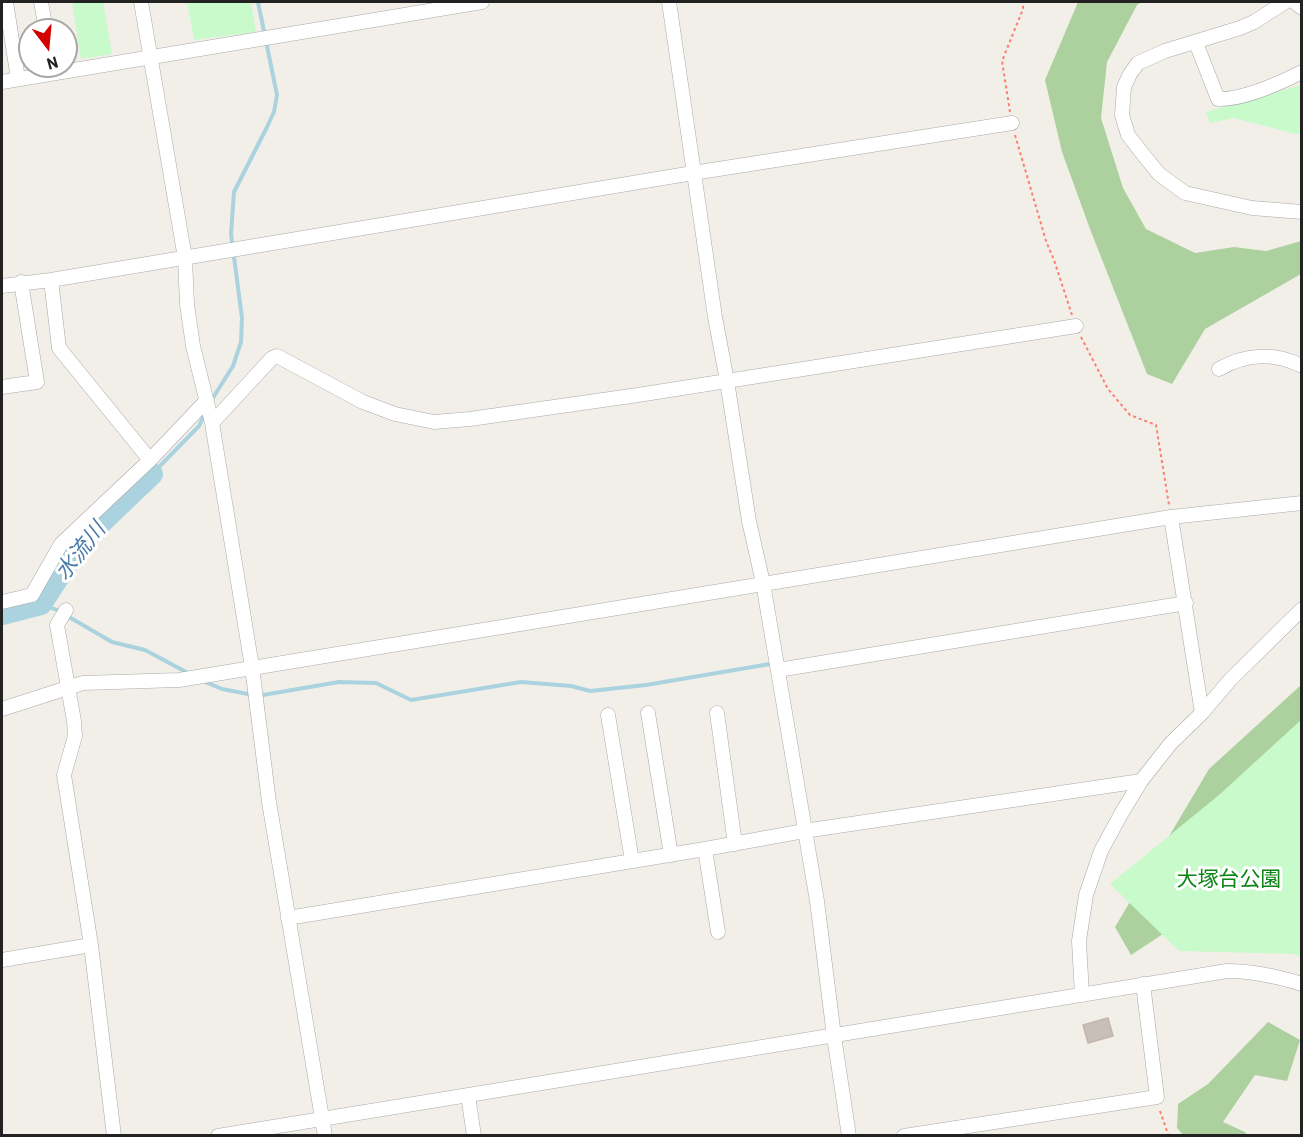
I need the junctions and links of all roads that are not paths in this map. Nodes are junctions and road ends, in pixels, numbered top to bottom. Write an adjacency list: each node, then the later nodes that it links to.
1 (6, 2): 15 (street)
2 (41, 2): 9 (street)
3 (141, 2): 11 (street)
4 (482, 2): 11 (street)
5 (669, 2): 18 (street)
6 (1285, 2): 10 (street)
7 (1293, 2): 8 (street)
8 (1302, 8)
9 (43, 18)
10 (1196, 43): 13 (street); 19 (street)
11 (151, 56): 12 (street); 20 (street)
12 (78, 66)
13 (1302, 72)
14 (22, 78): 15 (street)
15 (18, 79): 16 (street)
16 (2, 82)
17 (1012, 123): 18 (street)
18 (693, 173): 20 (street); 27 (street)
19 (1302, 212)
20 (185, 258): 21 (street); 29 (street)
21 (51, 280): 22 (street); 31 (street)
22 (21, 282): 23 (street); 28 (street)
23 (2, 286)
24 (1076, 326): 27 (street)
25 (1302, 366): 26 (street)
26 (1219, 369)
27 (727, 381): 30 (street); 34 (street)
28 (2, 387)
29 (207, 400): 30 (street); 31 (street)
30 (213, 423): 39 (street)
31 (150, 460): 35 (street)
32 (1302, 503): 33 (street)
33 (1171, 517): 34 (street); 36 (street)
34 (763, 583): 39 (street); 40 (street)
35 (2, 602)
36 (1186, 603): 40 (street); 45 (street)
37 (1302, 609): 45 (street)
38 (66, 610): 41 (street)
39 (252, 667): 41 (street); 53 (street)
40 (778, 670): 48 (street)
41 (67, 687): 42 (street); 55 (street)
42 (2, 709)
43 (648, 712): 51 (street)
44 (717, 712): 49 (street)
45 (1202, 714): 47 (street)
46 (608, 715): 52 (street)
47 (1141, 781): 48 (street); 59 (street)
48 (804, 831): 49 (street); 60 (street)
49 (735, 844): 50 (street)
50 (705, 849): 51 (street); 54 (street)
51 (671, 855): 52 (street)
52 (632, 861): 53 (street)
53 (288, 918): 62 (street)
54 (718, 932)
55 (91, 945): 56 (street); 63 (street)
56 (2, 960)
57 (1143, 984): 58 (street); 59 (street); 68 (street)
58 (1302, 984)
59 (1082, 995): 60 (street)
60 (834, 1036): 61 (street); 67 (street)
61 (468, 1095): 62 (street); 66 (street)
62 (323, 1119): 64 (street); 65 (street)
63 (114, 1136)
64 (218, 1136)
65 (326, 1136)
66 (474, 1136)
67 (849, 1136)
68 (904, 1136)

